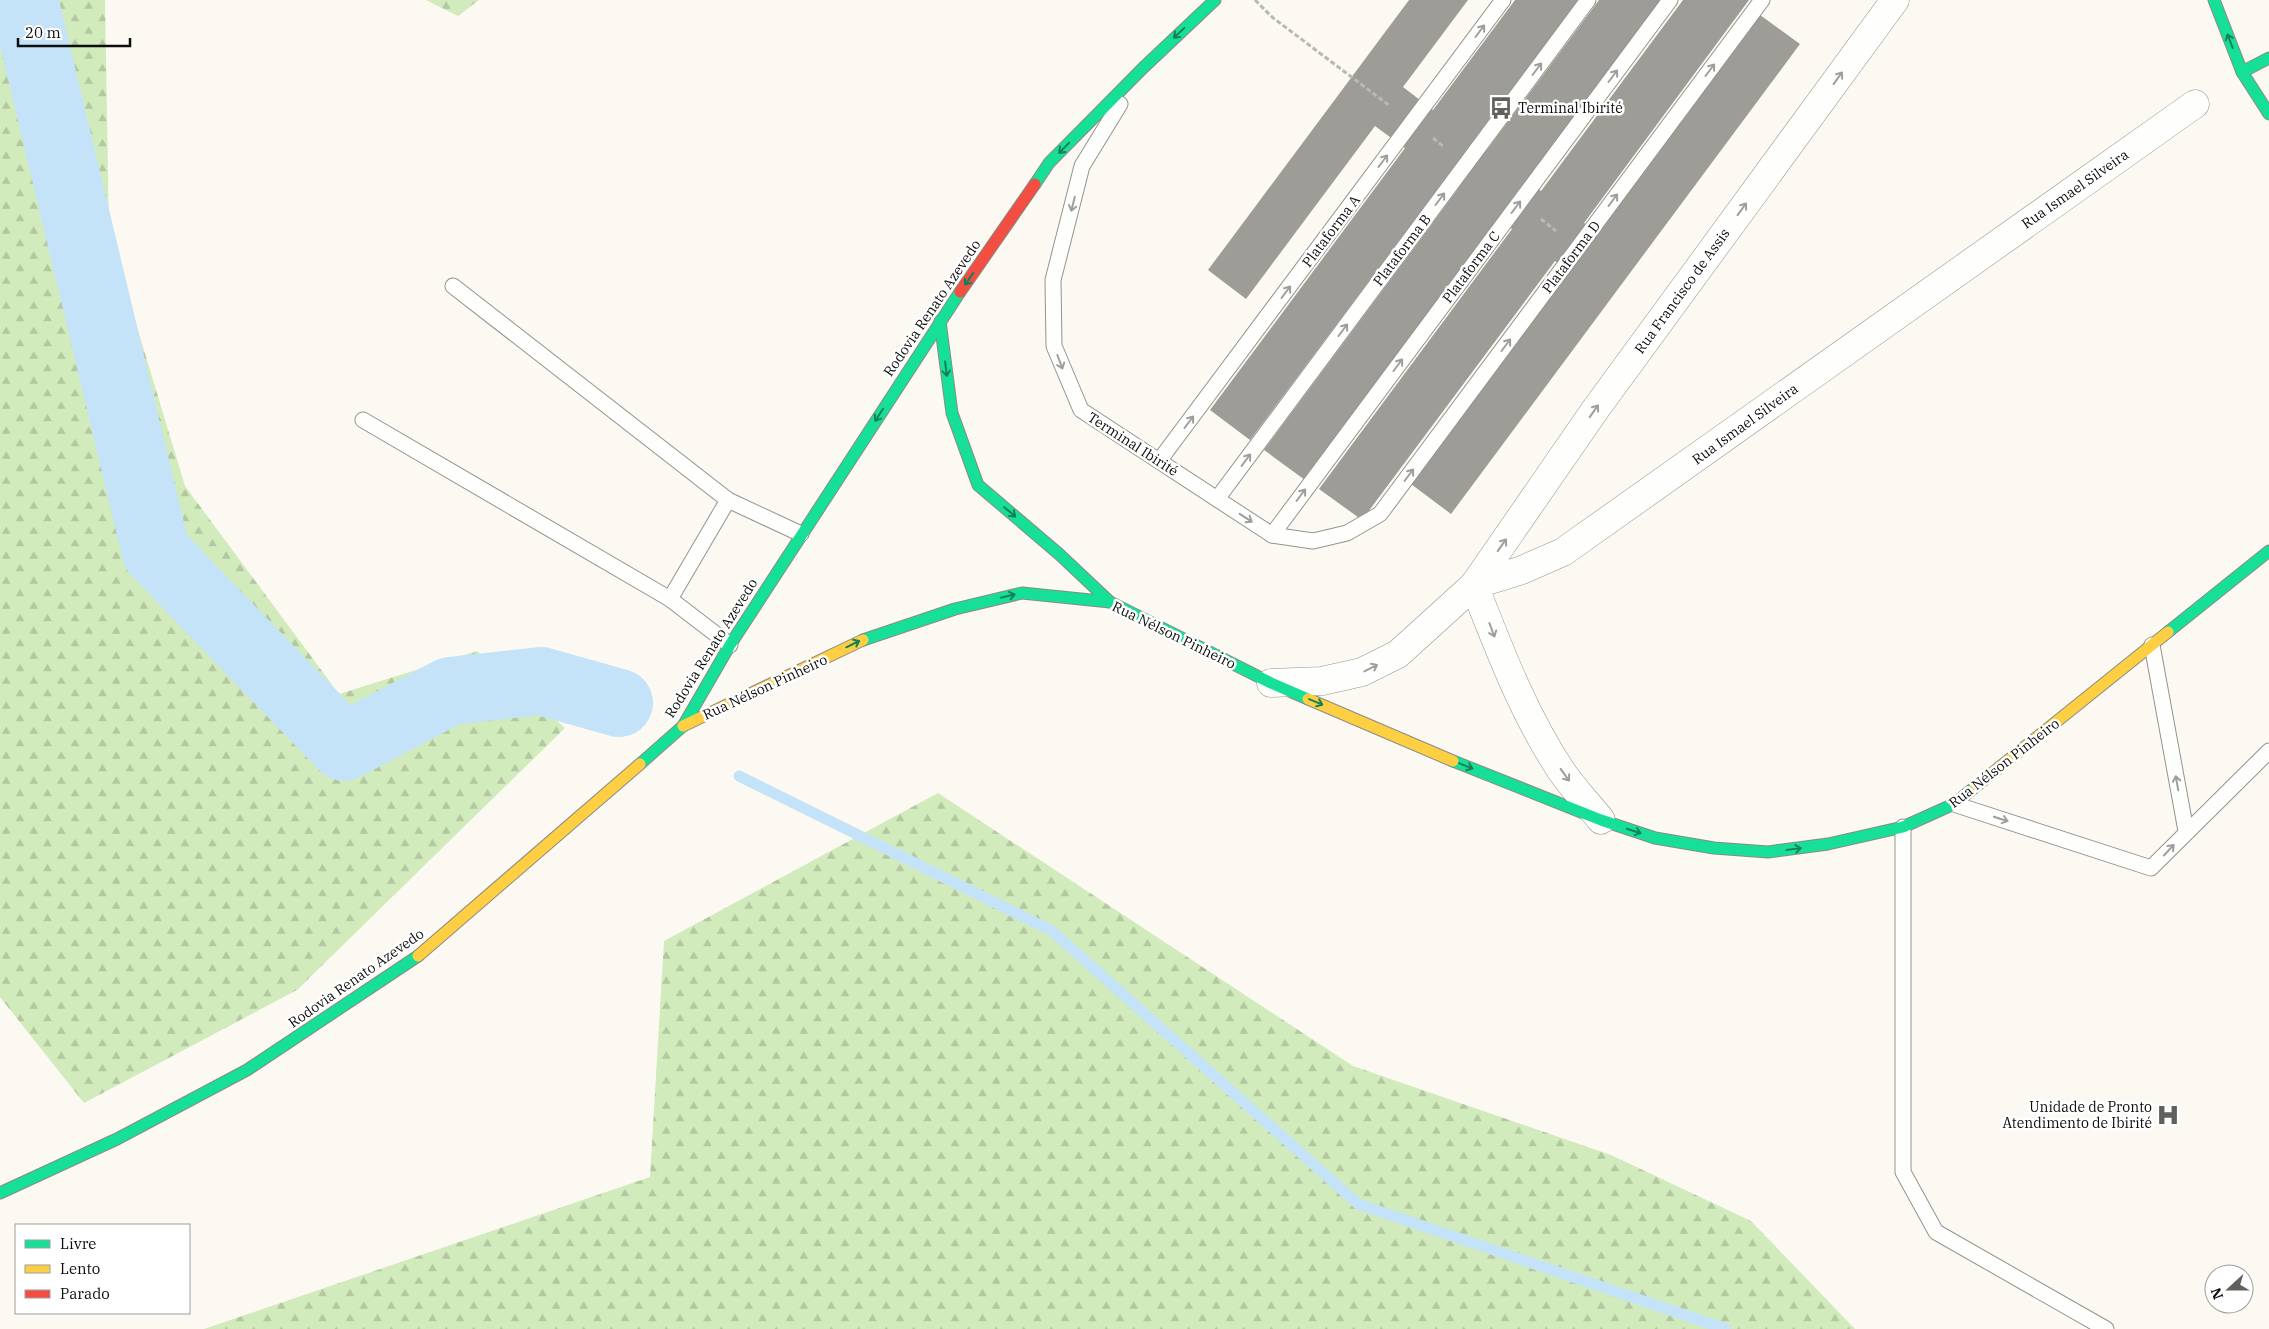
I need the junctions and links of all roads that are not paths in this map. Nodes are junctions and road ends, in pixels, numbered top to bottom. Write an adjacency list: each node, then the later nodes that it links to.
1 (1215, 0): 9 (main road, Rodovia Renato Azevedo, one-way to 9)
2 (1502, 0): 16 (lane, Plataforma A, one-way to 2)
3 (1588, 0): 17 (lane, Plataforma B, one-way to 3)
4 (1670, 0): 21 (lane, Plataforma C, one-way to 4)
5 (1762, 0): 19 (lane, Plataforma D, one-way to 5)
6 (1894, 0): 23 (street, Rua Francisco de Assis, one-way to 6)
7 (2214, 0): 10 (main road, one-way to 7)
8 (2269, 58): 10 (main road)
9 (1142, 68): 14 (main road, Rodovia Renato Azevedo, one-way to 14); 16 (lane, Terminal Ibirité, one-way to 16)
10 (2242, 72): 12 (main road)
11 (2195, 104): 23 (street, Rua Ismael Silveira)
12 (2269, 114)
13 (453, 286): 18 (lane)
14 (940, 321): 20 (main road, Rodovia Renato Azevedo, one-way to 20); 25 (main road, one-way to 25)
15 (363, 420): 24 (lane)
16 (1159, 461): 17 (lane, Terminal Ibirité)
17 (1217, 499): 21 (lane, Terminal Ibirité, one-way to 21)
18 (728, 500): 20 (lane); 24 (lane)
19 (1380, 514): 21 (lane, Terminal Ibirité)
20 (801, 534): 26 (main road, Rodovia Renato Azevedo)
21 (1272, 535)
22 (2269, 550): 27 (main road, Rua Nélson Pinheiro)
23 (1474, 585): 28 (street, Rua Ismael Silveira, one-way to 23); 32 (street, one-way to 32)
24 (670, 599): 26 (lane)
25 (1110, 602): 28 (main road, Rua Nélson Pinheiro); 29 (main road, Rua Nélson Pinheiro, one-way to 25)
26 (730, 644): 29 (main road, Rodovia Renato Azevedo)
27 (2152, 645): 31 (main road, Rua Nélson Pinheiro); 34 (lane, one-way to 27)
28 (1271, 683): 32 (main road, Rua Nélson Pinheiro, one-way to 32)
29 (683, 726): 35 (main road, Rodovia Renato Azevedo)
30 (2269, 751): 34 (lane)
31 (1954, 804): 33 (main road, Rua Nélson Pinheiro); 34 (lane, one-way to 34)
32 (1601, 820): 33 (main road, Rua Nélson Pinheiro, one-way to 33)
33 (1903, 827): 36 (lane)
34 (2186, 831)
35 (0, 1193)
36 (2106, 1329)

